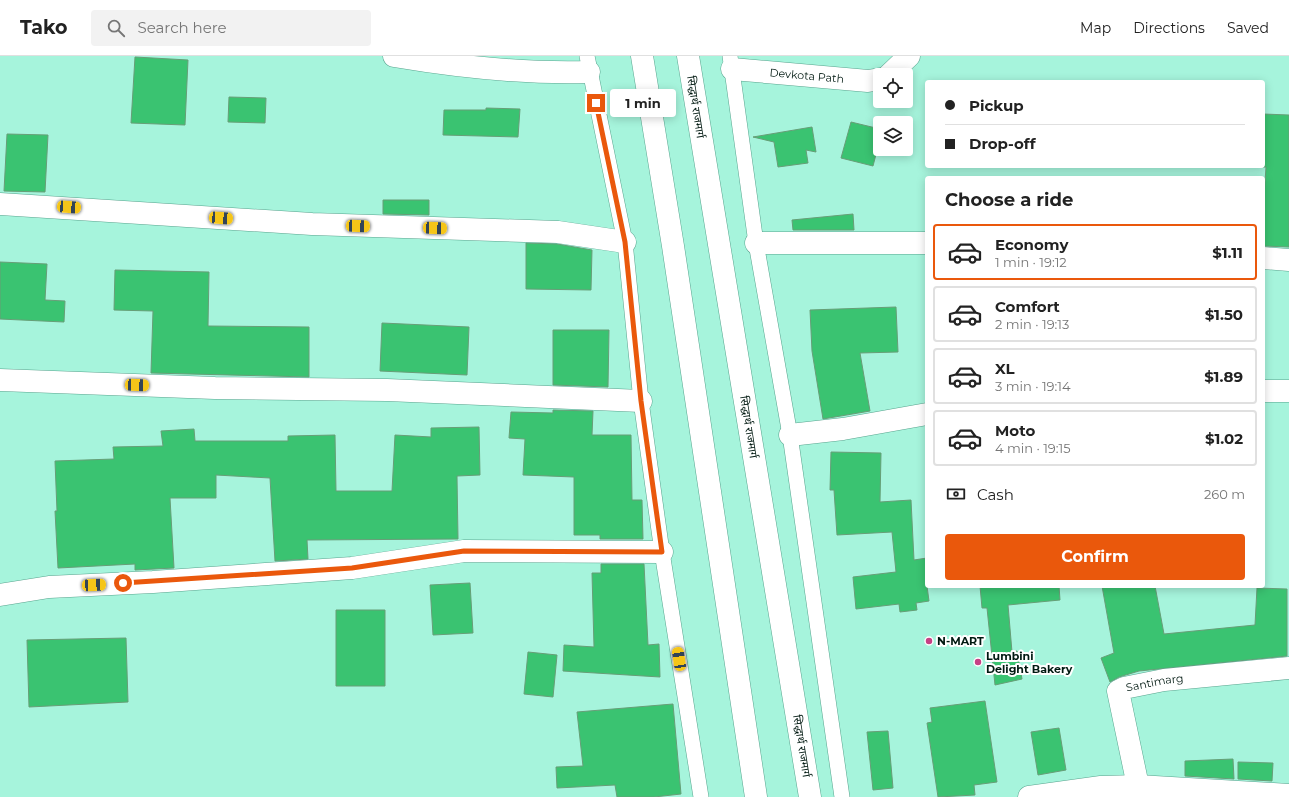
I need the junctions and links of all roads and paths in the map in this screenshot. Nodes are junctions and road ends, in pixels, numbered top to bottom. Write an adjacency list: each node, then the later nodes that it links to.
1 (394, 56): 6 (main road)
2 (642, 56): 28 (main road)
3 (688, 56): 29 (main road, सिद्धार्थ राजमार्ग)
4 (909, 56): 7 (main road)
5 (731, 62): 8 (main road, Devkota Path); 11 (lane)
6 (588, 64): 10 (lane)
7 (896, 68)
8 (873, 80)
9 (0, 204): 10 (main road)
10 (625, 242): 18 (lane)
11 (756, 243): 12 (main road); 20 (lane)
12 (925, 243)
13 (1265, 258): 14 (main road)
14 (1289, 260)
15 (0, 380): 18 (main road)
16 (1265, 391): 17 (main road)
17 (1289, 391)
18 (641, 401): 21 (lane)
19 (925, 414): 20 (main road)
20 (790, 435): 30 (lane)
21 (662, 552): 22 (main road); 27 (lane)
22 (0, 595)
23 (1289, 668): 24 (main road, Santimarg)
24 (1138, 786): 25 (main road); 26 (main road)
25 (1103, 792): 31 (main road)
26 (1289, 795)
27 (701, 797)
28 (756, 797)
29 (810, 797)
30 (842, 797)
31 (1029, 797)

